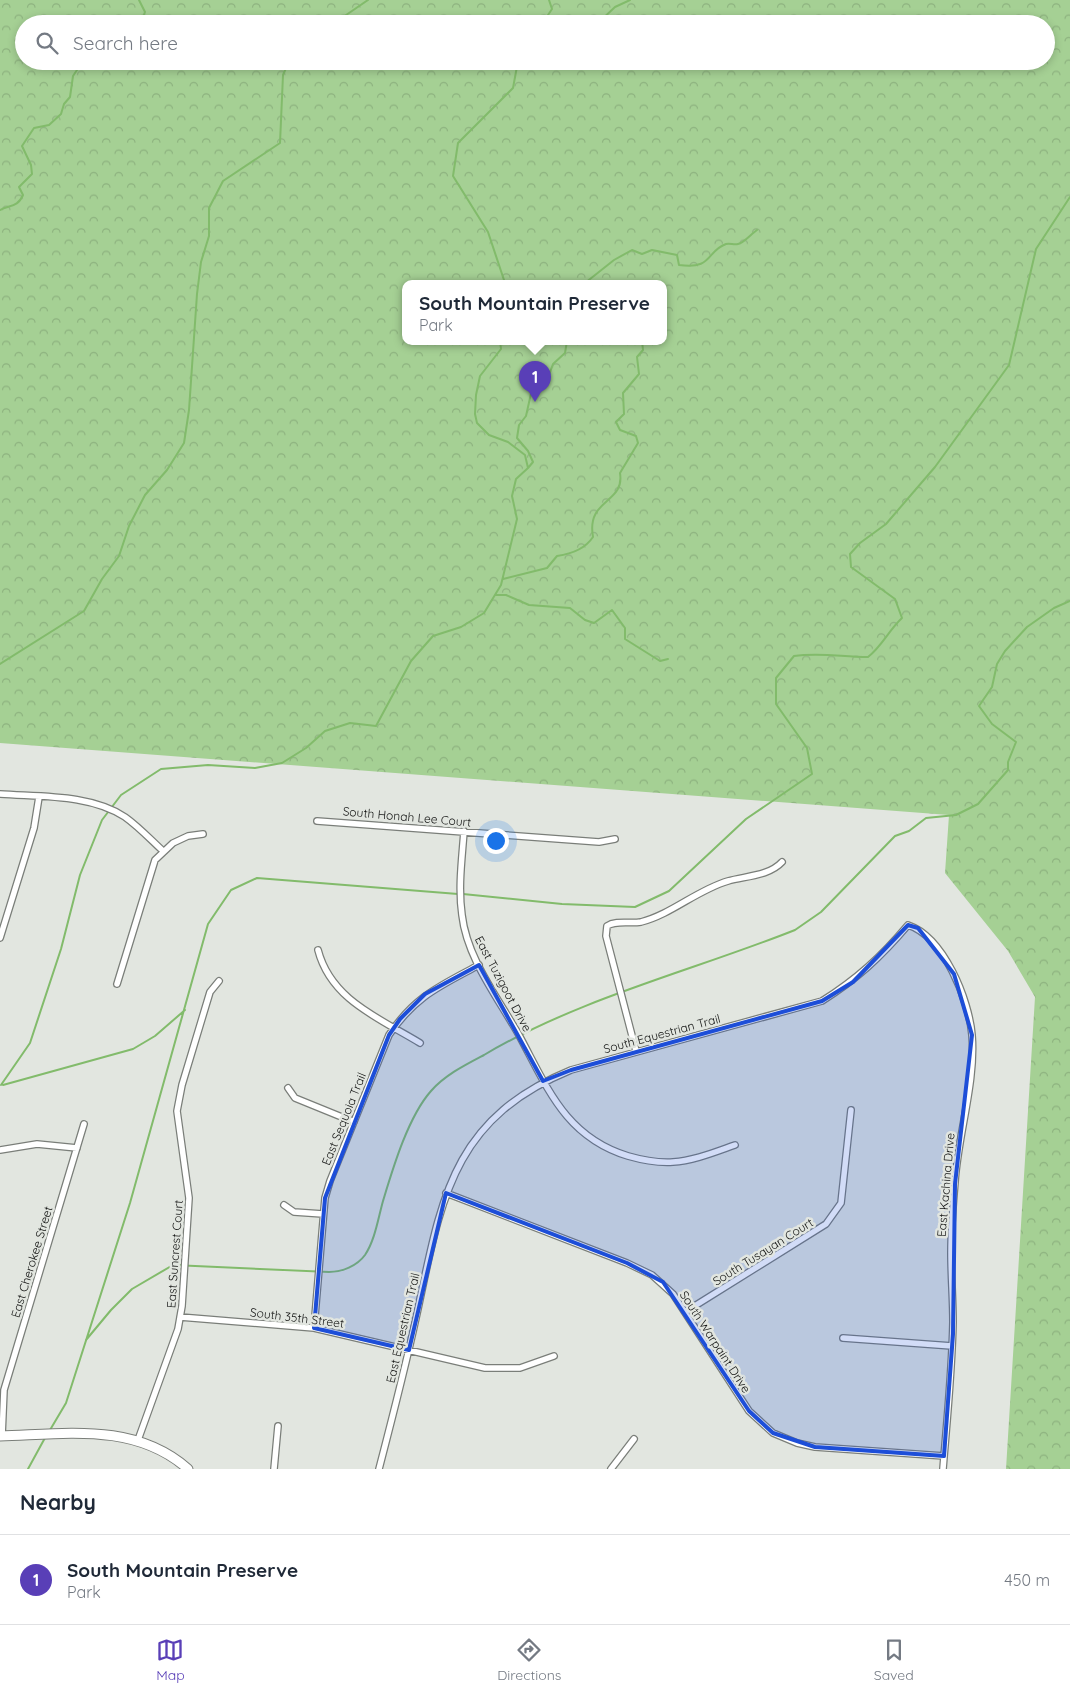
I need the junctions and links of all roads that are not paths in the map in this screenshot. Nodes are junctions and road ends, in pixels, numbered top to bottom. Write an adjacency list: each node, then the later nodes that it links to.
1 (0, 794): 2 (street)
2 (39, 797): 7 (street); 10 (street)
3 (317, 821): 4 (street, South Honah Lee Court)
4 (464, 831): 6 (street, South Honah Lee Court); 12 (street, East Tuzigoot Drive)
5 (203, 834): 7 (street)
6 (615, 839)
7 (163, 852): 14 (street)
8 (782, 862): 17 (street)
9 (908, 925): 17 (street, South Equestrian Trail); 33 (street, East Kachina Drive)
10 (0, 938)
11 (318, 950): 15 (street)
12 (479, 965): 15 (street, East Sequoia Trail); 18 (street, East Tuzigoot Drive)
13 (219, 981): 30 (street, East Suncrest Court)
14 (117, 984)
15 (394, 1028): 16 (street); 21 (street, East Sequoia Trail)
16 (420, 1043)
17 (636, 1051): 18 (street, South Equestrian Trail)
18 (543, 1081): 23 (street, East Tuzigoot Drive); 26 (street, South Equestrian Trail)
19 (288, 1088): 21 (street)
20 (851, 1110): 29 (street, South Tusayan Court)
21 (354, 1122): 28 (street, East Sequoia Trail)
22 (84, 1124): 24 (street, East Cherokee Street)
23 (734, 1145)
24 (77, 1148): 25 (street); 37 (street, East Cherokee Street)
25 (0, 1150)
26 (446, 1193): 29 (street, South Warpaint Drive); 34 (street, East Equestrian Trail)
27 (284, 1205): 28 (street)
28 (323, 1214): 31 (street, East Sequoia Trail)
29 (685, 1312): 40 (street, South Warpaint Drive)
30 (180, 1317): 31 (street, South 35th Street); 39 (street, East Suncrest Court)
31 (314, 1328): 34 (street, South 35th Street)
32 (843, 1338): 33 (street)
33 (952, 1346): 40 (street, East Kachina Drive)
34 (409, 1350): 35 (street, South 35th Street); 43 (street, East Equestrian Trail)
35 (554, 1356)
36 (278, 1426): 42 (street)
37 (1, 1436): 39 (street)
38 (634, 1439): 44 (street)
39 (138, 1440): 41 (street)
40 (944, 1456): 45 (street, East Kachina Drive)
41 (188, 1469)
42 (274, 1469)
43 (379, 1469)
44 (611, 1469)
45 (943, 1469)

